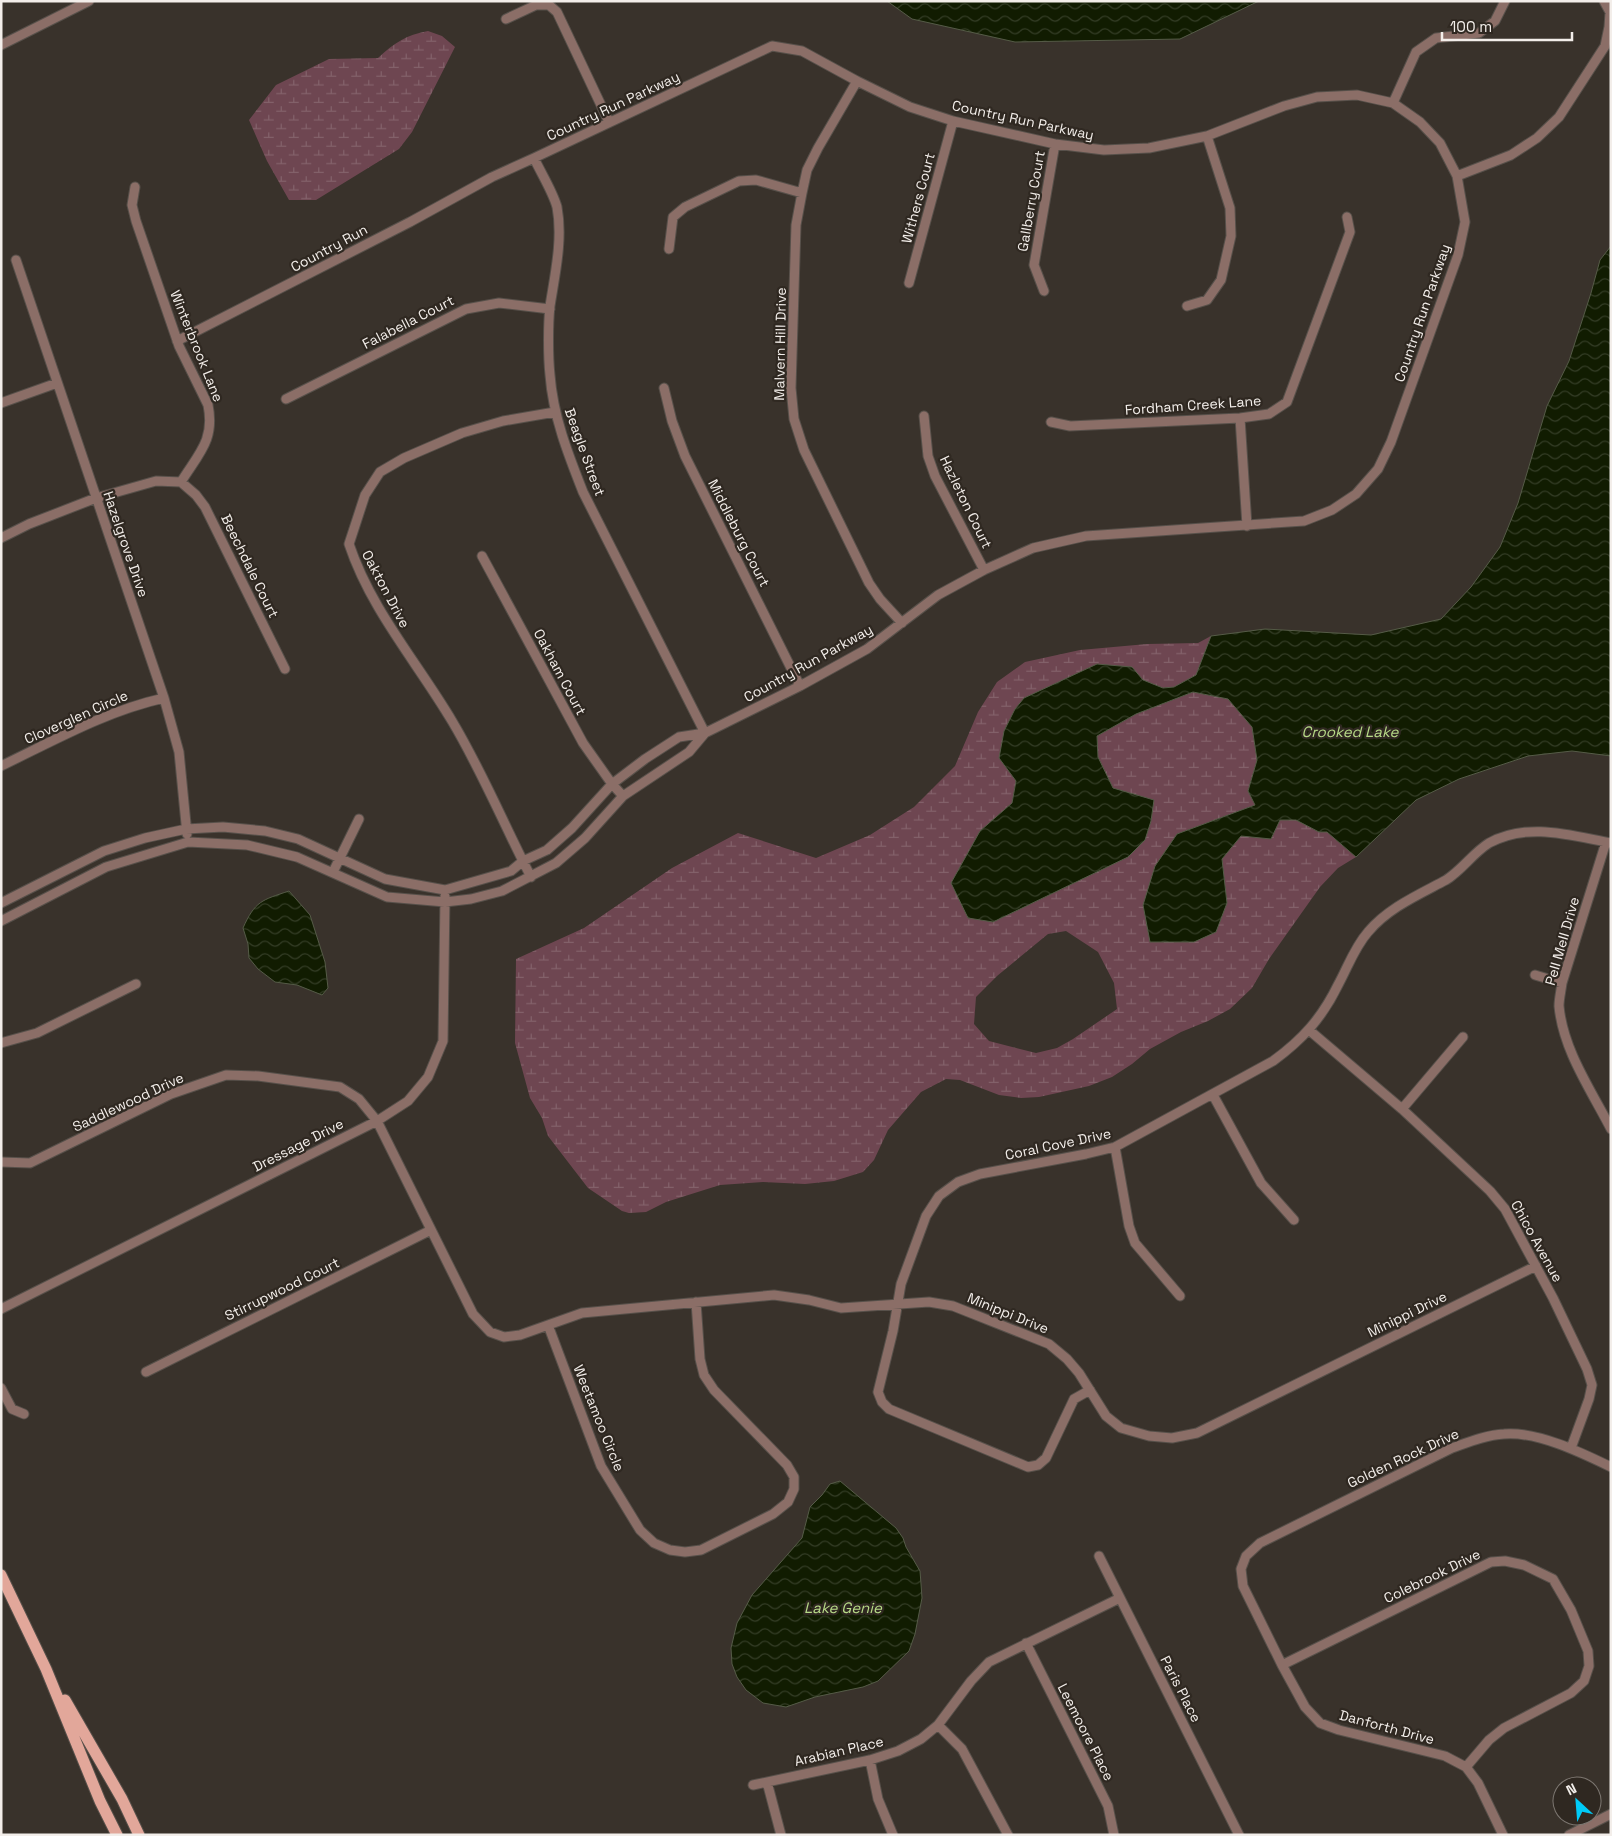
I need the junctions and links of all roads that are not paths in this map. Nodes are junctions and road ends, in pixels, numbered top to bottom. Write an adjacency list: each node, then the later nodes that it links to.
1 (89, 1): 5 (street)
2 (1506, 1): 7 (street)
3 (1604, 1): 14 (street)
4 (506, 19): 9 (street)
5 (1, 45)
6 (856, 81): 8 (street, Country Run Parkway); 9 (street, Country Run Parkway); 16 (street, Malvern Hill Drive)
7 (1393, 103): 10 (street, Country Run Parkway); 14 (street, Country Run Parkway)
8 (953, 121): 11 (street, Country Run Parkway); 20 (street, Withers Court)
9 (610, 122): 12 (street, Country Run Parkway)
10 (1207, 136): 11 (street, Country Run Parkway); 22 (street)
11 (1055, 144): 21 (street, Gallberry Court)
12 (534, 158): 13 (street, Country Run Parkway); 23 (street, Beagle Street)
13 (492, 176): 24 (street, Country Run)
14 (1457, 176): 35 (street, Country Run Parkway)
15 (135, 187): 24 (street, Winterbrook Lane)
16 (802, 193): 18 (street); 39 (street, Malvern Hill Drive)
17 (1346, 217): 31 (street, Fordham Creek Lane)
18 (669, 249)
19 (16, 260): 25 (street, Hazelgrove Drive)
20 (909, 283)
21 (1044, 291)
22 (1188, 306)
23 (550, 309): 27 (street, Falabella Court); 29 (street, Beagle Street)
24 (177, 341): 33 (street, Winterbrook Lane)
25 (57, 383): 28 (street); 34 (street, Hazelgrove Drive)
26 (664, 388): 41 (street, Middleburg Court)
27 (286, 399)
28 (1, 403)
29 (555, 412): 43 (street, Beagle Street); 52 (street, Oakton Drive)
30 (924, 416): 38 (street, Hazleton Court)
31 (1240, 418): 32 (street, Fordham Creek Lane); 35 (street)
32 (1051, 422)
33 (181, 482): 34 (street); 40 (street, Beechdale Court)
34 (96, 498): 36 (street); 42 (street, Hazelgrove Drive)
35 (1247, 526): 38 (street, Country Run Parkway)
36 (1, 538)
37 (482, 556): 45 (street, Oakham Court)
38 (984, 570): 39 (street, Country Run Parkway)
39 (902, 624): 41 (street, Country Run Parkway)
40 (285, 669)
41 (800, 686): 43 (street, Country Run Parkway)
42 (164, 698): 44 (street, Cloverglen Circle); 48 (street, Hazelgrove Drive)
43 (705, 733): 45 (street, Country Run Parkway); 46 (street, Country Run Parkway)
44 (1, 766)
45 (612, 784): 46 (street, Oakham Court); 52 (street, Country Run Parkway)
46 (624, 796): 54 (street, Country Run Parkway)
47 (359, 819): 51 (street)
48 (186, 829): 49 (street, Hazelgrove Drive); 51 (street, Country Run Parkway); 57 (street, Country Run Parkway)
49 (188, 842): 53 (street, Country Run Parkway); 58 (street, Country Run Parkway)
50 (1608, 842): 60 (street, Pell Mell Drive); 62 (street, Coral Cove Drive)
51 (339, 859): 53 (street); 55 (street, Country Run Parkway)
52 (523, 862): 54 (street, Oakton Drive); 55 (street, Country Run Parkway)
53 (333, 872): 56 (street, Country Run Parkway)
54 (531, 877): 56 (street, Country Run Parkway)
55 (445, 890): 56 (street, Dressage Drive)
56 (446, 902): 67 (street, Dressage Drive)
57 (1, 903)
58 (1, 921)
59 (1535, 974): 60 (street)
60 (1562, 983): 68 (street, Pell Mell Drive)
61 (136, 984): 64 (street)
62 (1309, 1030): 65 (street, Coral Cove Drive); 66 (street, Chico Avenue)
63 (1464, 1037): 66 (street)
64 (1, 1043)
65 (1213, 1095): 69 (street, Coral Cove Drive); 71 (street)
66 (1402, 1109): 73 (street, Chico Avenue)
67 (377, 1121): 70 (street, Saddlewood Drive); 72 (street, Saddlewood Drive); 78 (street, Dressage Drive)
68 (1611, 1129)
69 (1115, 1147): 75 (street); 77 (street, Coral Cove Drive)
70 (1, 1162)
71 (1294, 1220)
72 (431, 1230): 74 (street, Saddlewood Drive); 80 (street, Stirrupwood Court)
73 (1536, 1266): 82 (street, Minippi Drive); 84 (street, Chico Avenue)
74 (455, 1280): 79 (street, Minippi Drive)
75 (1180, 1296)
76 (696, 1302): 77 (street, Minippi Drive); 79 (street, Minippi Drive); 79 (street, Weetamoo Circle)
77 (896, 1303): 82 (street, Minippi Drive); 82 (street, Coral Cove Drive)
78 (1, 1309)
79 (548, 1325)
80 (146, 1372)
81 (1, 1388): 83 (street)
82 (1090, 1390)
83 (24, 1414)
84 (1571, 1448): 85 (street, Golden Rock Drive); 88 (street, Golden Rock Drive)
85 (1611, 1467)
86 (1099, 1556): 89 (street, Paris Place)
87 (1, 1575): 92 (main road)
88 (1243, 1586): 91 (street, Danforth Drive)
89 (1120, 1598): 90 (street, Arabian Place); 105 (street, Paris Place)
90 (1026, 1643): 93 (street, Arabian Place); 104 (street, Leemoore Place)
91 (1282, 1665): 95 (street, Danforth Drive); 95 (street, Colebrook Drive)
92 (46, 1669): 99 (main road); 100 (main road)
93 (938, 1725): 94 (street, Arabian Place); 103 (street)
94 (870, 1760): 96 (street, Arabian Place); 102 (street)
95 (1466, 1768): 106 (street, Danforth Drive)
96 (767, 1782): 97 (street, Arabian Place); 101 (street)
97 (753, 1785)
98 (1611, 1814): 107 (street)
99 (117, 1835)
100 (139, 1835)
101 (781, 1835)
102 (892, 1835)
103 (1008, 1835)
104 (1114, 1835)
105 (1240, 1835)
106 (1503, 1835)
107 (1569, 1835)

